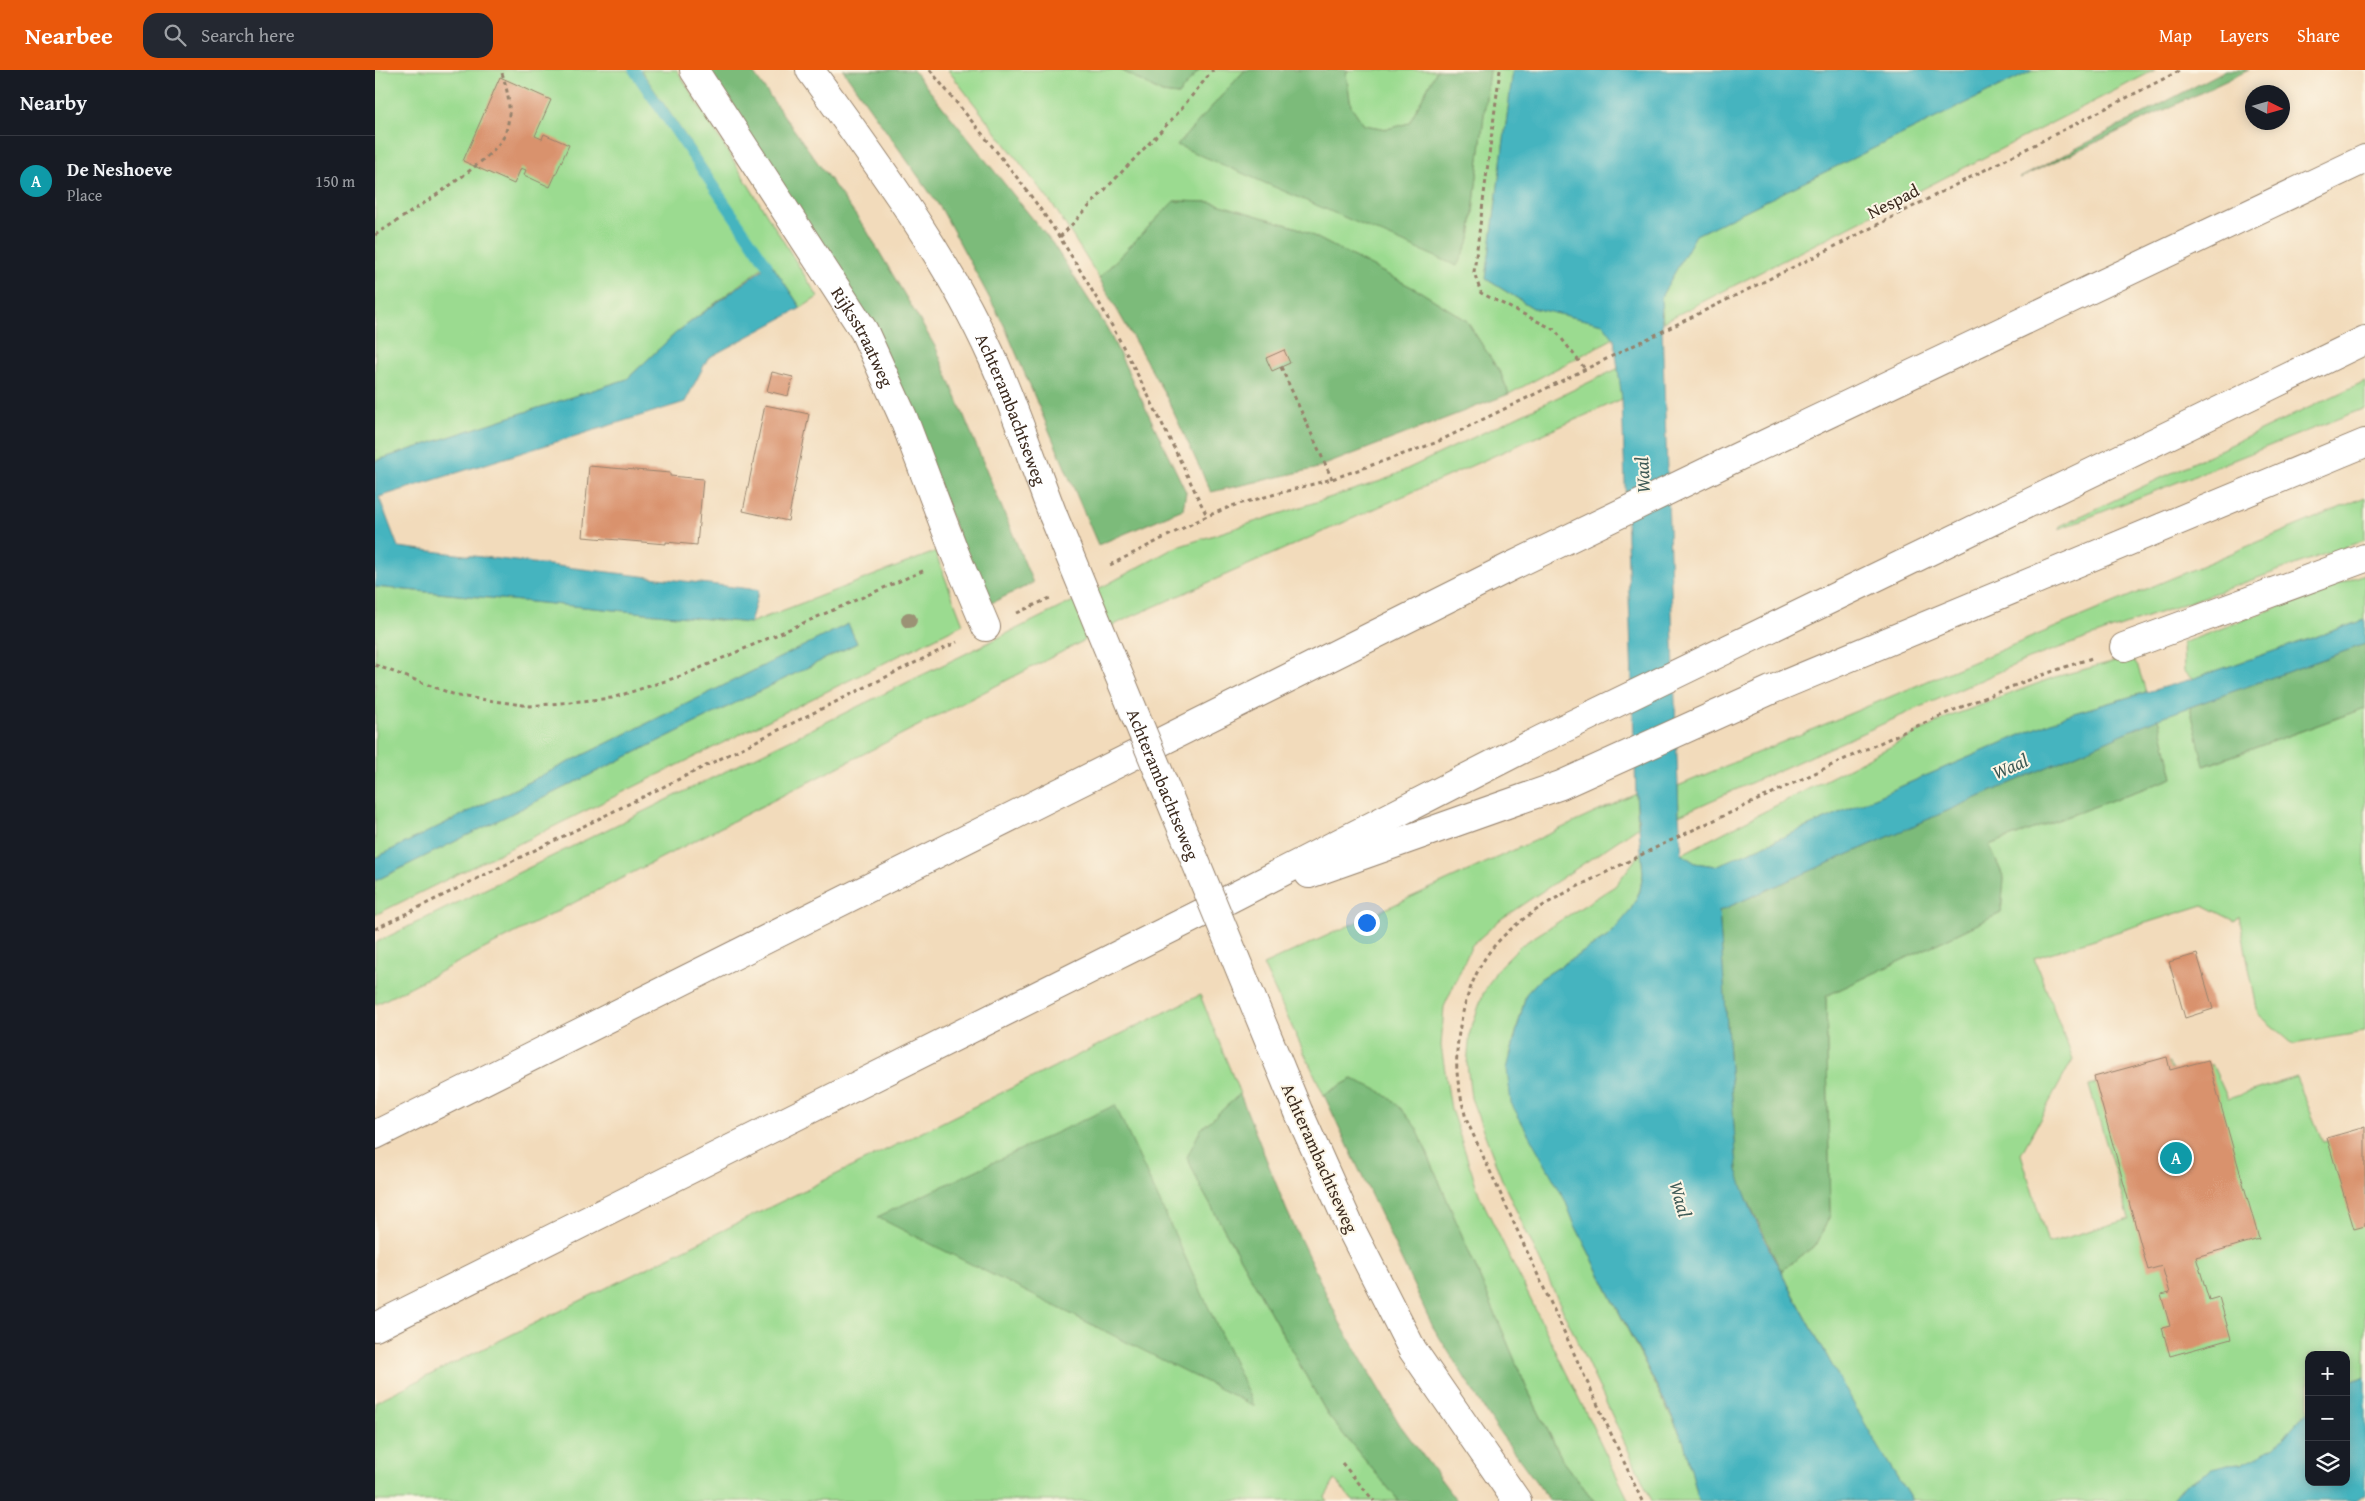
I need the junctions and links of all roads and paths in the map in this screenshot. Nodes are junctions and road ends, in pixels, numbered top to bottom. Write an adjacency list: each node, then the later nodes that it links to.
1 (501, 70): 9 (path)
2 (694, 70): 18 (main road, Rijksstraatweg)
3 (810, 70): 28 (main road, Achterambachtseweg, bridge)
4 (930, 70): 10 (path)
5 (1213, 70): 10 (path)
6 (1500, 70): 14 (path)
7 (2181, 70): 12 (path, Nespad)
8 (2365, 159): 24 (main road)
9 (375, 235)
10 (1060, 237): 17 (path)
11 (2365, 340): 23 (main road)
12 (1617, 354)
13 (1281, 367): 16 (path)
14 (1585, 368)
15 (2365, 443): 23 (main road)
16 (1332, 479)
17 (1207, 516)
18 (956, 556): 20 (main road, Rijksstraatweg); 22 (path)
19 (2365, 558): 21 (main road)
20 (986, 627)
21 (2123, 647): 29 (path)
22 (375, 665)
23 (1206, 911): 25 (main road)
24 (375, 1135)
25 (375, 1327)
26 (1342, 1463): 27 (path)
27 (1374, 1501)
28 (1517, 1501)
29 (1642, 1501)

